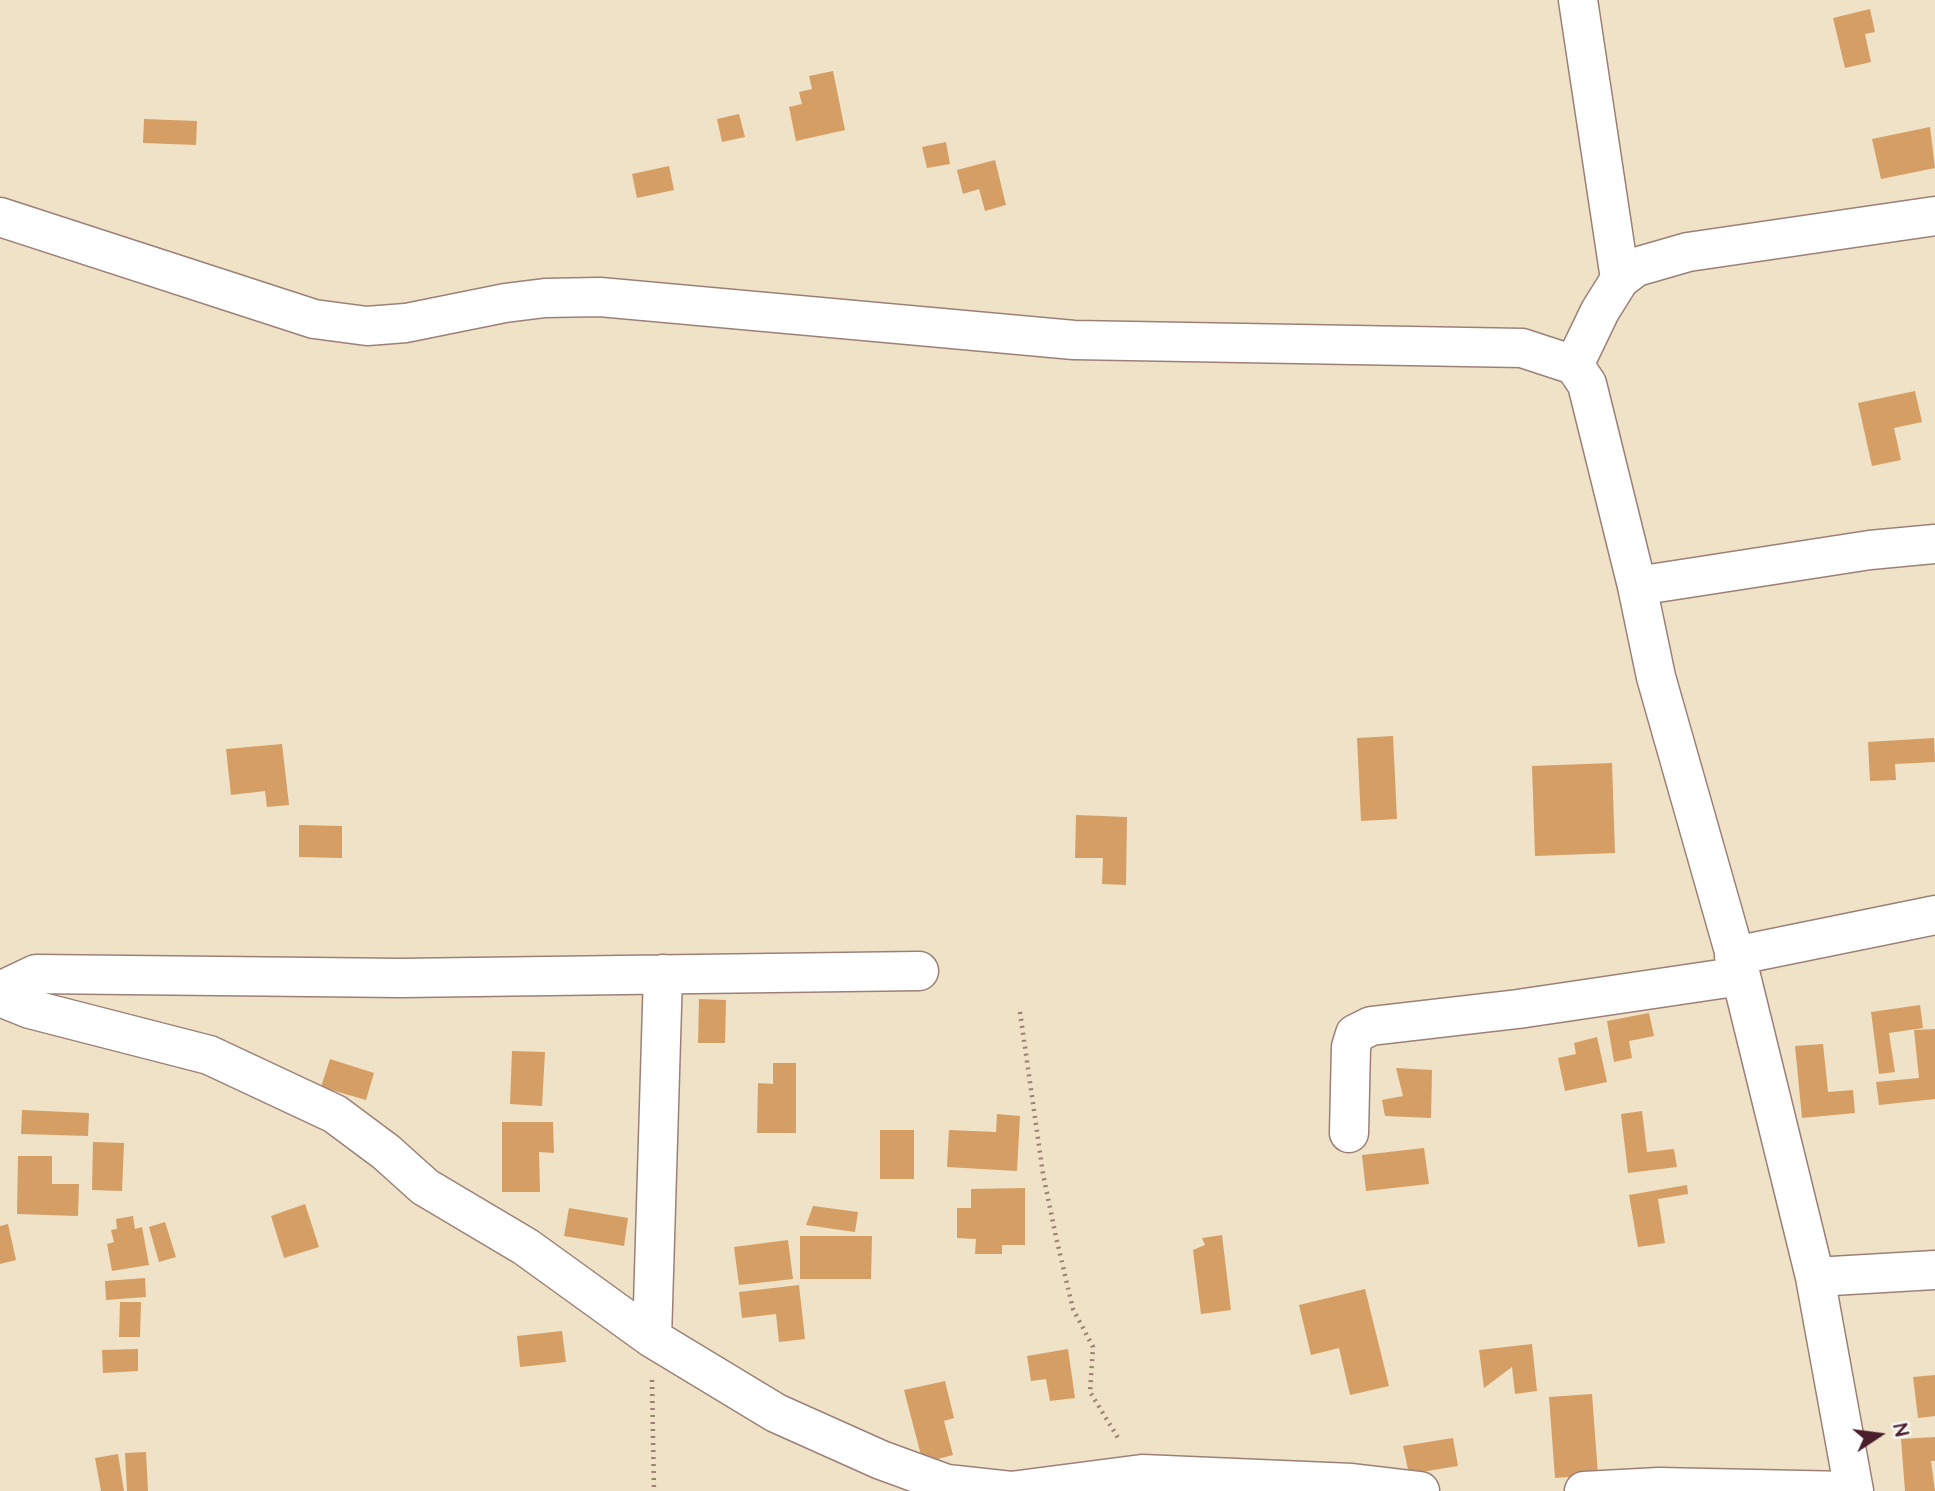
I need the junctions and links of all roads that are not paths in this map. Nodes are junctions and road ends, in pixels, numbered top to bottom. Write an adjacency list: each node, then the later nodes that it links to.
1 (1578, 0): 4 (street)
2 (1935, 216): 4 (street)
3 (0, 217): 5 (street)
4 (1620, 279): 5 (street)
5 (1574, 365): 7 (street)
6 (1935, 544): 7 (street)
7 (1637, 586): 9 (street)
8 (1935, 915): 9 (street)
9 (1738, 966): 14 (street); 16 (street)
10 (919, 971): 11 (street)
11 (663, 974): 12 (street); 17 (street)
12 (0, 991)
13 (0, 997): 17 (street)
14 (1349, 1133)
15 (1935, 1270): 16 (street)
16 (1815, 1277): 22 (street)
17 (652, 1338): 18 (street)
18 (1223, 1484): 19 (street)
19 (1420, 1491)
20 (1584, 1491): 21 (street)
21 (1848, 1491)
22 (1854, 1491)

